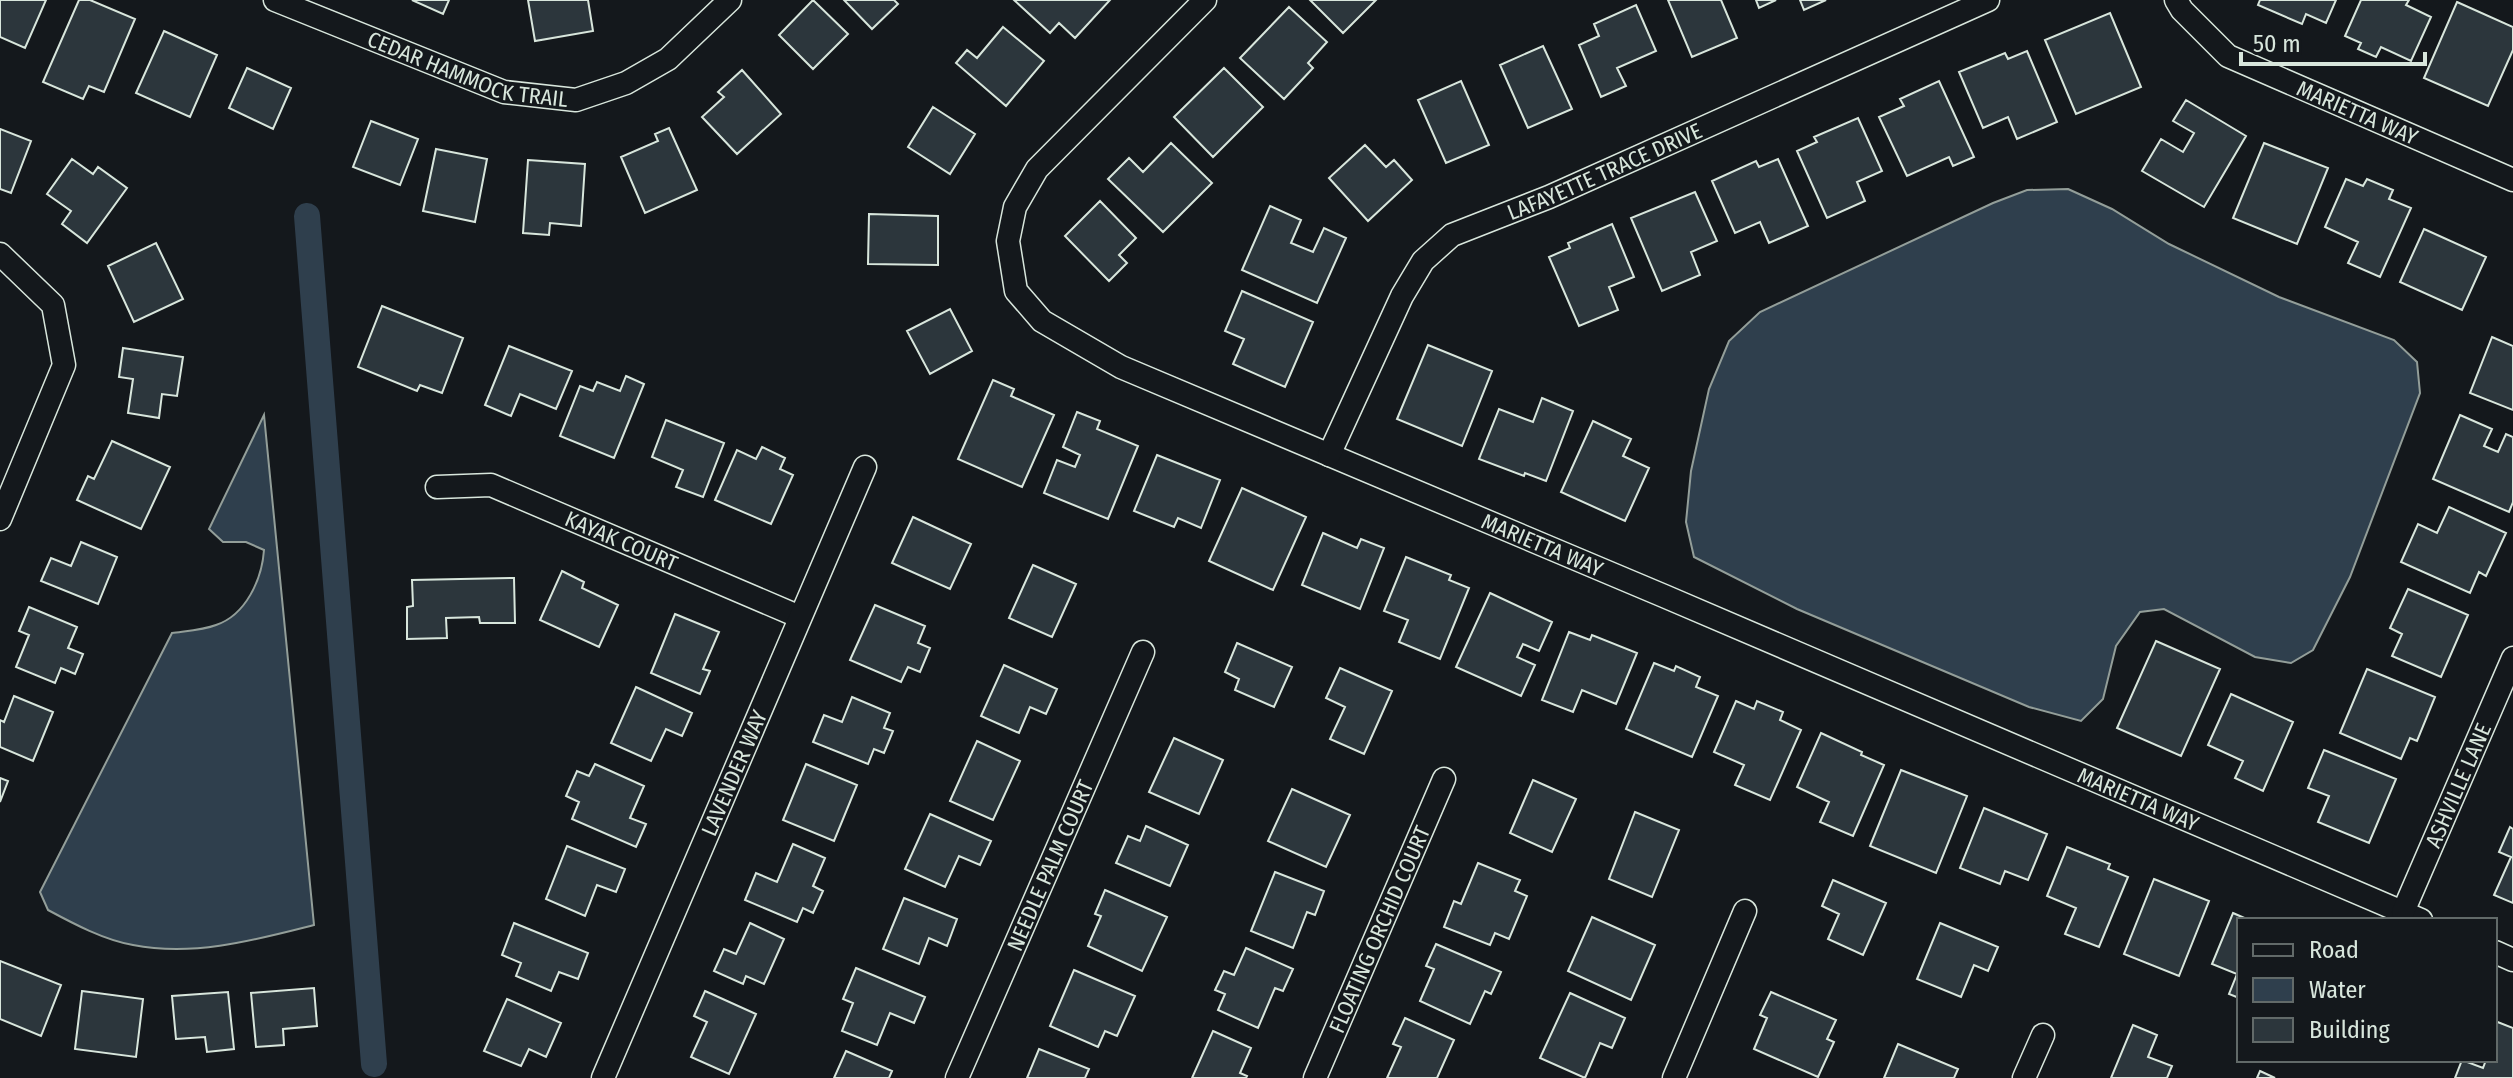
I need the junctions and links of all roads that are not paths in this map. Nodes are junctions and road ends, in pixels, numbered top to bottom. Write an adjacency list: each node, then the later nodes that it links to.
1 (275, 0): 2 (street, CEDAR HAMMOCK TRAIL)
2 (730, 0)
3 (1205, 0): 8 (street, MARIETTA WAY)
4 (1988, 0): 8 (street, LAFAYETTE TRACE DRIVE)
5 (2176, 0): 6 (street, MARIETTA WAY)
6 (2513, 180)
7 (0, 254): 11 (street)
8 (1329, 455): 17 (street, MARIETTA WAY)
9 (865, 467): 12 (street, LAVENDER WAY)
10 (437, 487): 12 (street, KAYAK COURT)
11 (0, 519)
12 (800, 617): 19 (street, LAVENDER WAY)
13 (1143, 652): 20 (street, NEEDLE PALM COURT)
14 (2513, 658): 17 (street, ASHVILLE LANE)
15 (1444, 779): 21 (street, FLOATING ORCHID COURT)
16 (1745, 911): 22 (street)
17 (2412, 916)
18 (2043, 1035): 23 (street)
19 (603, 1078)
20 (957, 1078)
21 (1315, 1078)
22 (1674, 1078)
23 (2024, 1078)

